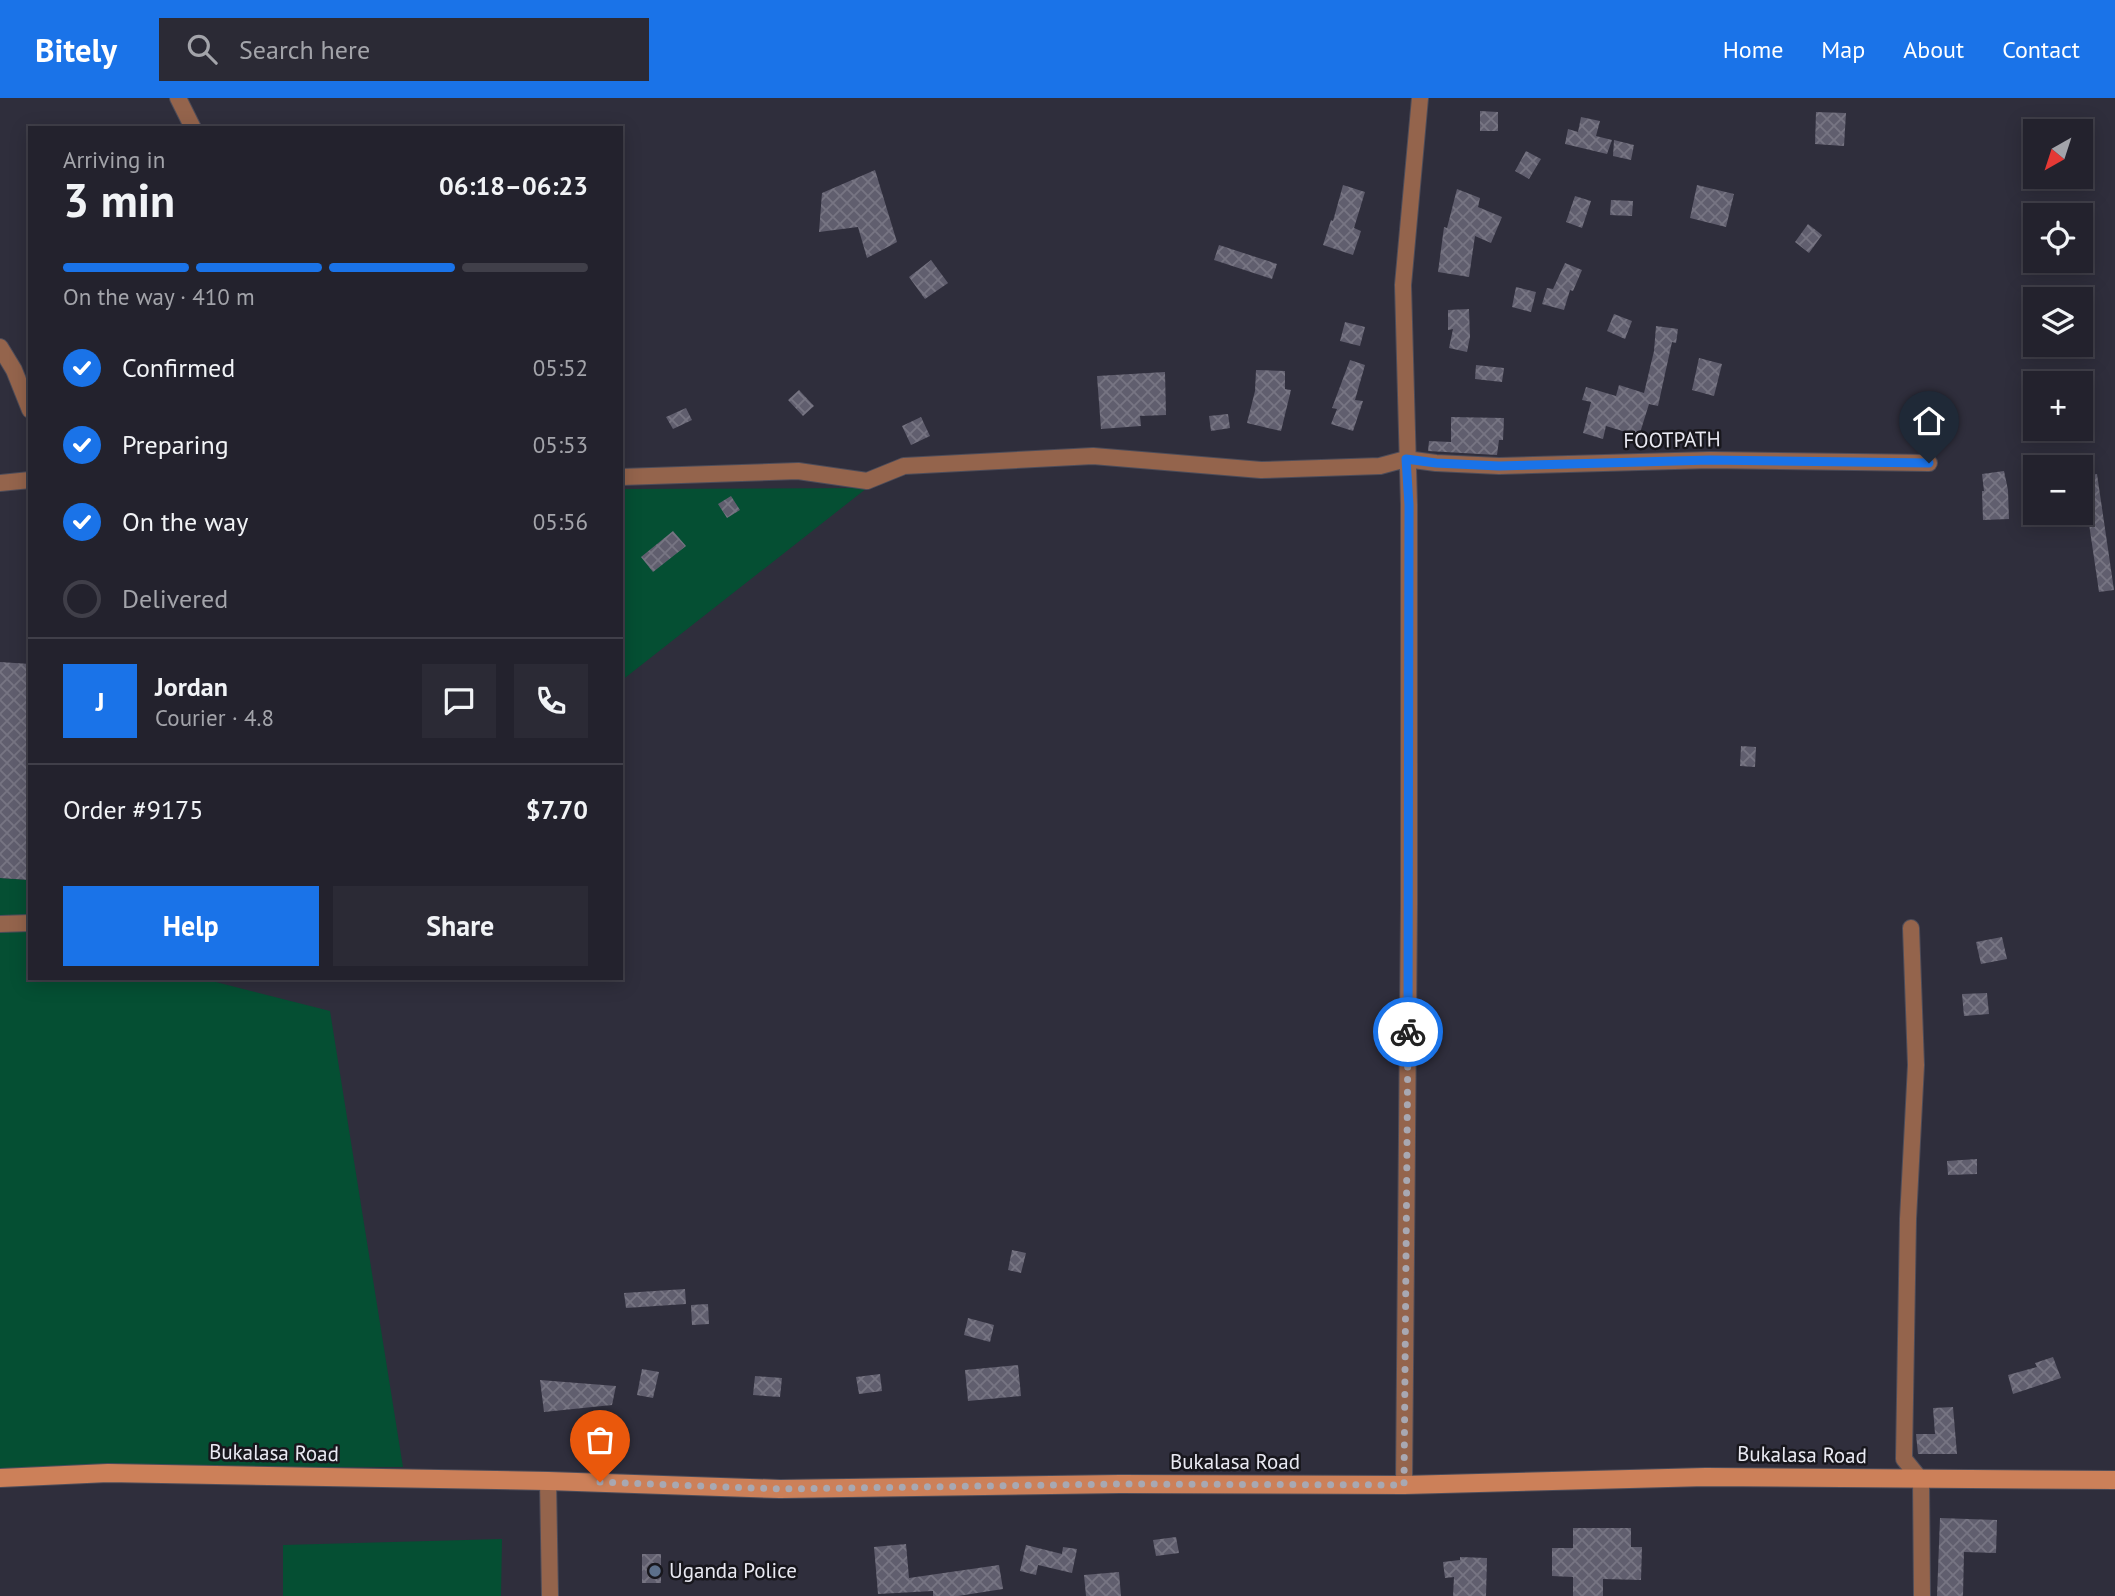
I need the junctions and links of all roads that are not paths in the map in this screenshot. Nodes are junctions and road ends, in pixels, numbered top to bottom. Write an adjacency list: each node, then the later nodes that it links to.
1 (178, 98): 3 (street)
2 (1420, 98): 6 (street)
3 (191, 126)
4 (0, 347): 5 (street)
5 (28, 405)
6 (1406, 459): 7 (street, FOOTPATH); 8 (street, FOOTPATH); 18 (street)
7 (1929, 463)
8 (623, 477)
9 (28, 480): 10 (street)
10 (0, 483)
11 (28, 923): 12 (street)
12 (0, 924)
13 (1911, 928): 15 (street)
14 (0, 1478): 17 (street, Bukalasa Road)
15 (1922, 1480): 16 (street, Bukalasa Road); 18 (street, Bukalasa Road); 20 (street)
16 (2115, 1480)
17 (548, 1481): 18 (street, Bukalasa Road); 19 (street)
18 (1404, 1485)
19 (550, 1596)
20 (1922, 1596)

